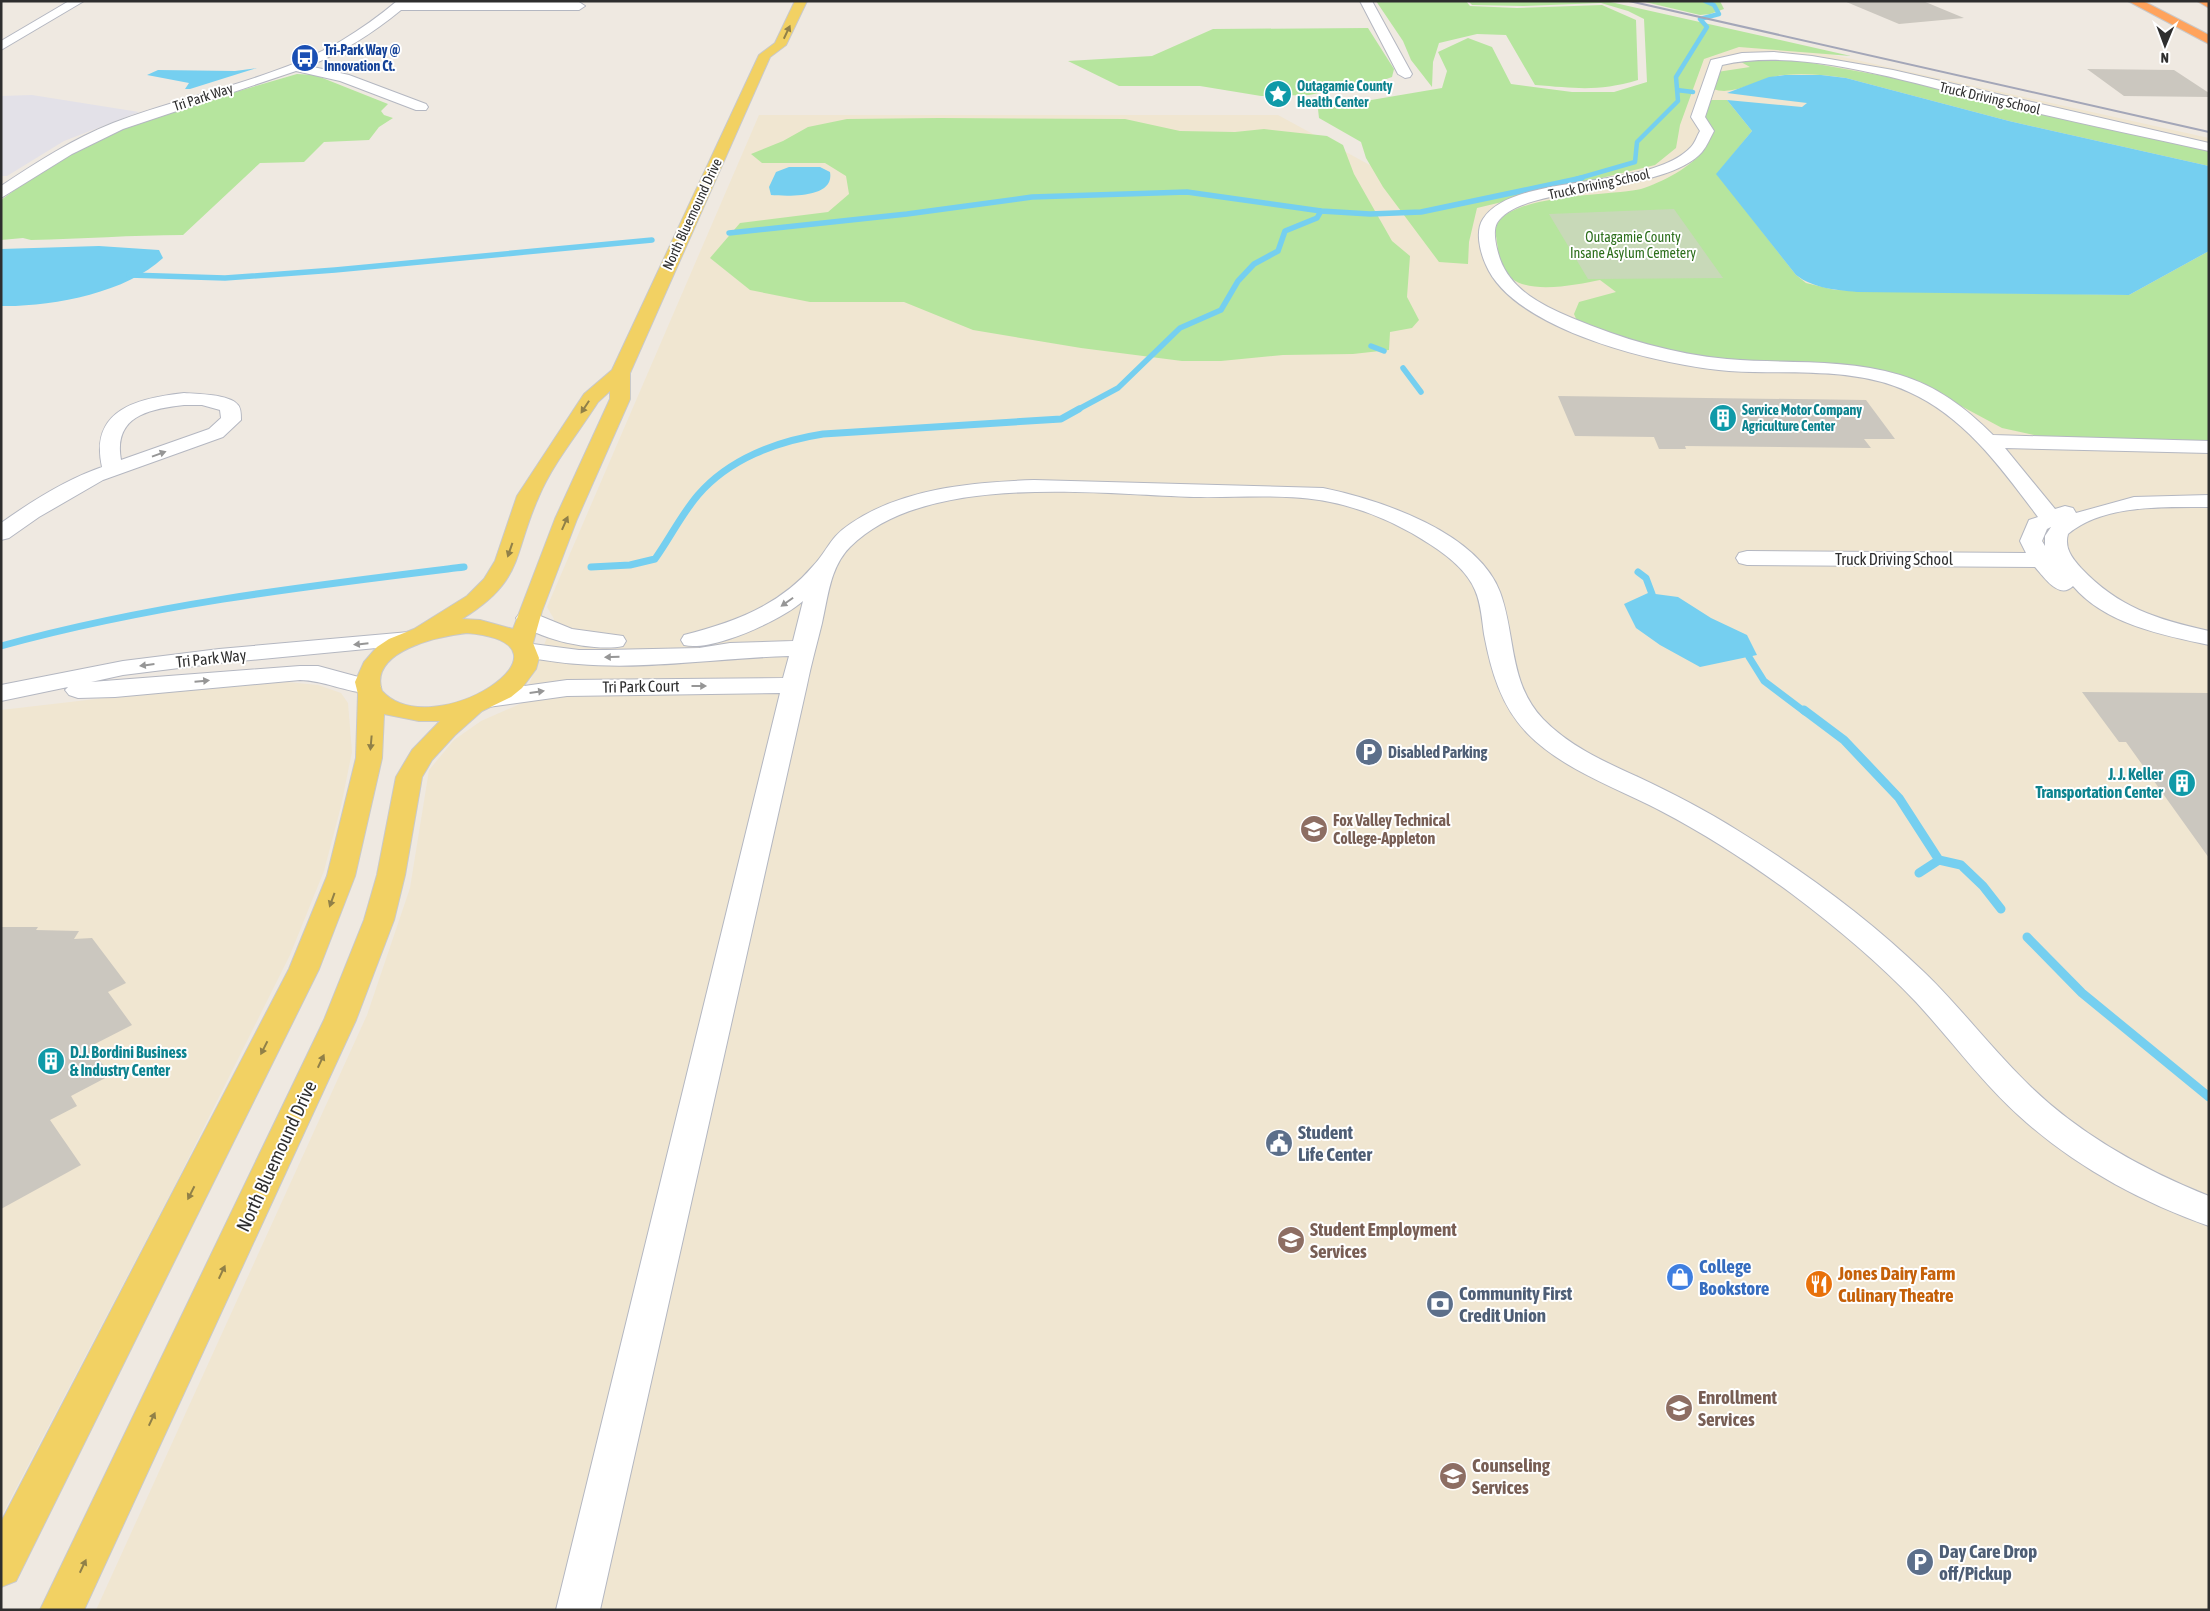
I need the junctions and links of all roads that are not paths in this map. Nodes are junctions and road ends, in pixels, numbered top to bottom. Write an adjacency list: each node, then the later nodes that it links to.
1 (78, 1): 11 (street)
2 (801, 1): 12 (main road, North Bluemound Drive, one-way to 2)
3 (1366, 1): 14 (street)
4 (2134, 1): 10 (highway)
5 (2203, 1): 7 (highway)
6 (402, 4): 8 (street); 13 (street, Tri Park Way)
7 (2209, 4)
8 (579, 6)
9 (767, 36): 12 (main road, North Bluemound Drive)
10 (2209, 40)
11 (1, 46)
12 (765, 55): 18 (main road, North Bluemound Drive)
13 (298, 67): 15 (street); 17 (street, Tri Park Way)
14 (1405, 74)
15 (421, 107)
16 (2209, 147): 19 (street, Truck Driving School)
17 (1, 193)
18 (620, 373): 29 (main road, North Bluemound Drive, one-way to 18); 30 (main road, North Bluemound Drive, one-way to 30)
19 (1987, 441): 20 (street); 24 (street, Truck Driving School)
20 (2209, 447)
21 (113, 469): 21 (street, one-way to 21); 25 (street)
22 (2101, 500): 24 (street)
23 (2209, 501): 31 (street)
24 (2051, 519): 27 (street)
25 (1, 532)
26 (1747, 558): 27 (street, Truck Driving School)
27 (2042, 560): 36 (street)
28 (824, 570): 32 (street, one-way to 32); 34 (street); 41 (street)
29 (528, 618): 32 (street); 33 (main road, North Bluemound Drive)
30 (416, 636): 33 (main road); 38 (main road, North Bluemound Drive); 39 (street, Tri Park Way, one-way to 39)
31 (2209, 638)
32 (680, 644): 35 (street)
33 (523, 647): 35 (street, Tri Park Court, one-way to 33); 40 (main road, North Bluemound Drive)
34 (803, 648): 35 (street, Tri Park Court); 37 (street)
35 (730, 650)
36 (2209, 656)
37 (794, 685): 40 (street, Tri Park Court, one-way to 37); 44 (street)
38 (370, 690): 39 (street, Tri Park Way, one-way to 38); 40 (main road); 42 (main road, one-way to 42)
39 (8, 692)
40 (481, 702): 43 (main road, North Bluemound Drive, one-way to 40)
41 (2209, 1211)
42 (1, 1566)
43 (62, 1610)
44 (578, 1610)

